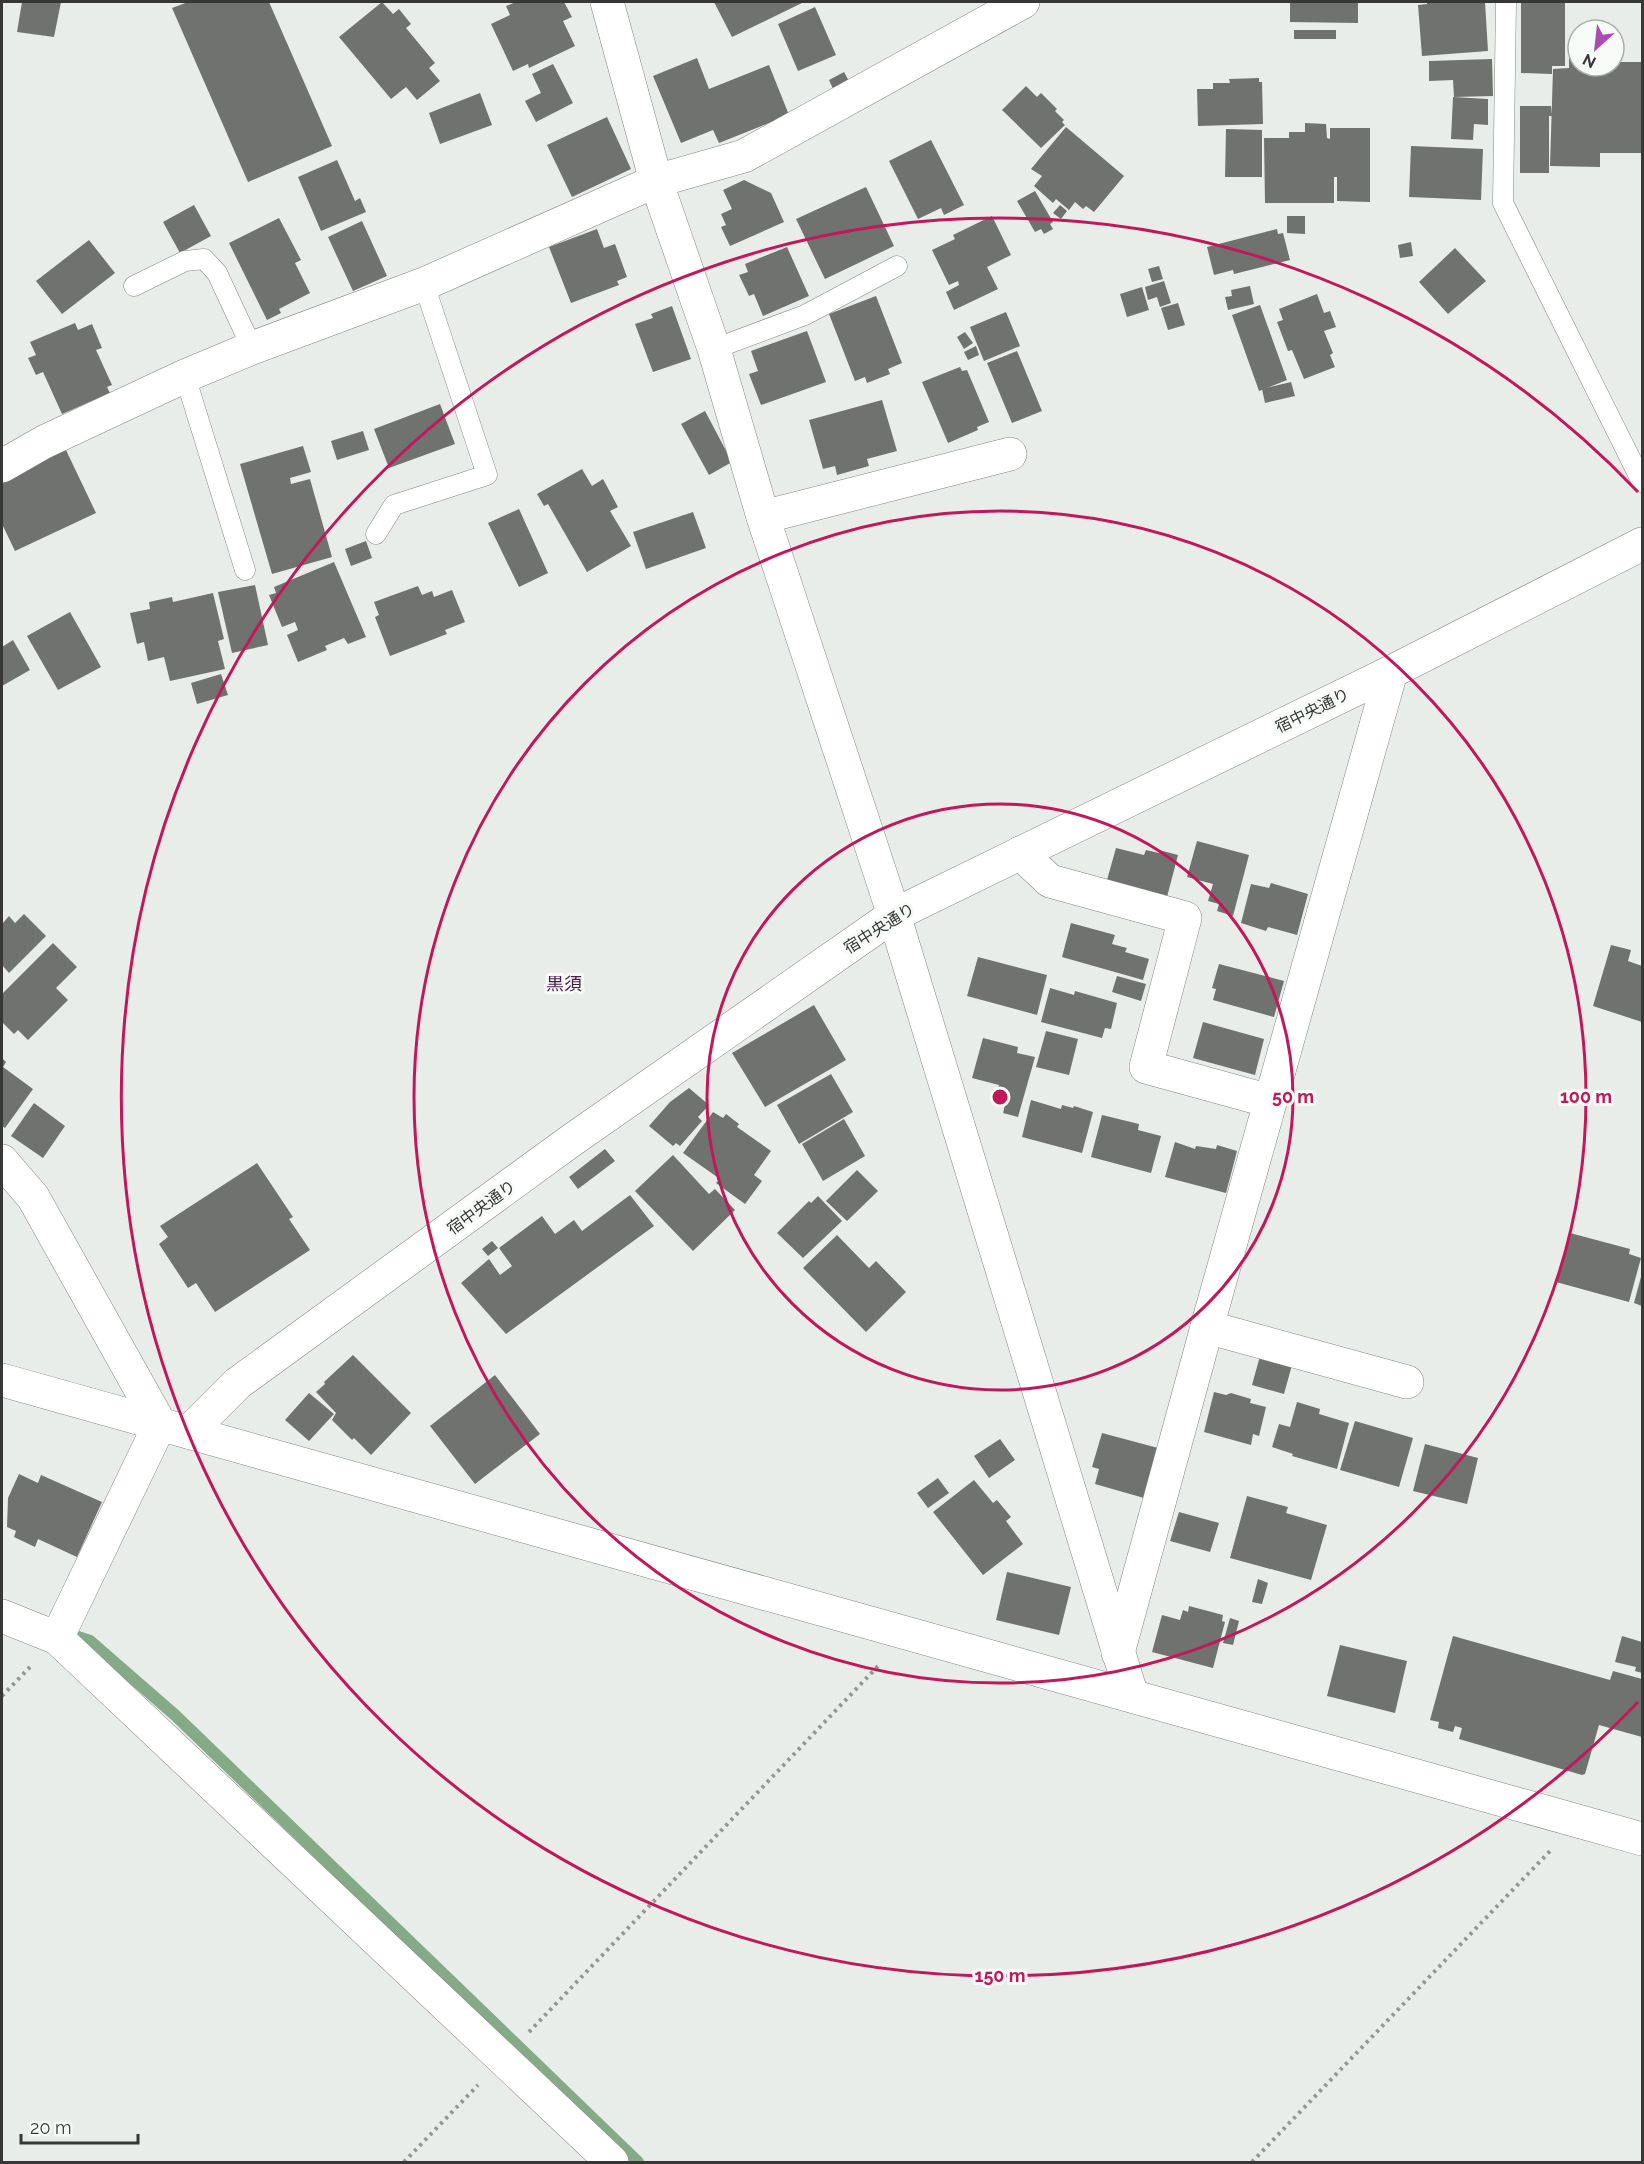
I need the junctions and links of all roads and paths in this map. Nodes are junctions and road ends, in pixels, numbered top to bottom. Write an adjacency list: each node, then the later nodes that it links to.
1 (607, 2): 4 (street)
2 (1023, 2): 4 (street)
3 (1506, 2): 13 (lane)
4 (656, 181): 6 (street); 9 (street)
5 (897, 266): 9 (lane)
6 (424, 284): 8 (street); 15 (lane)
7 (134, 286): 8 (lane)
8 (252, 348): 10 (street)
9 (714, 349): 14 (street)
10 (185, 376): 12 (street); 17 (lane)
11 (1010, 454): 14 (street)
12 (2, 466)
13 (1642, 482)
14 (763, 517): 20 (street)
15 (376, 534)
16 (1642, 544): 18 (street, 宿中央通り)
17 (245, 570)
18 (1391, 672): 19 (street, 宿中央通り); 21 (street)
19 (1020, 853): 20 (street, 宿中央通り); 21 (street)
20 (894, 915): 26 (street, 宿中央通り); 30 (street)
21 (1270, 1101): 23 (street)
22 (2, 1161): 26 (street)
23 (1207, 1327): 25 (street); 30 (street)
24 (2, 1380): 26 (street)
25 (1407, 1382)
26 (174, 1428): 28 (street); 29 (street, 宿中央通り)
27 (2, 1617): 29 (street)
28 (898, 1631): 31 (street); 34 (path)
29 (57, 1638): 34 (street)
30 (1118, 1653): 31 (street)
31 (1132, 1696): 32 (street)
32 (1563, 1817): 33 (street); 37 (path)
33 (1642, 1839)
34 (503, 2059): 35 (path); 36 (street)
35 (404, 2163)
36 (612, 2163)
37 (1252, 2163)

